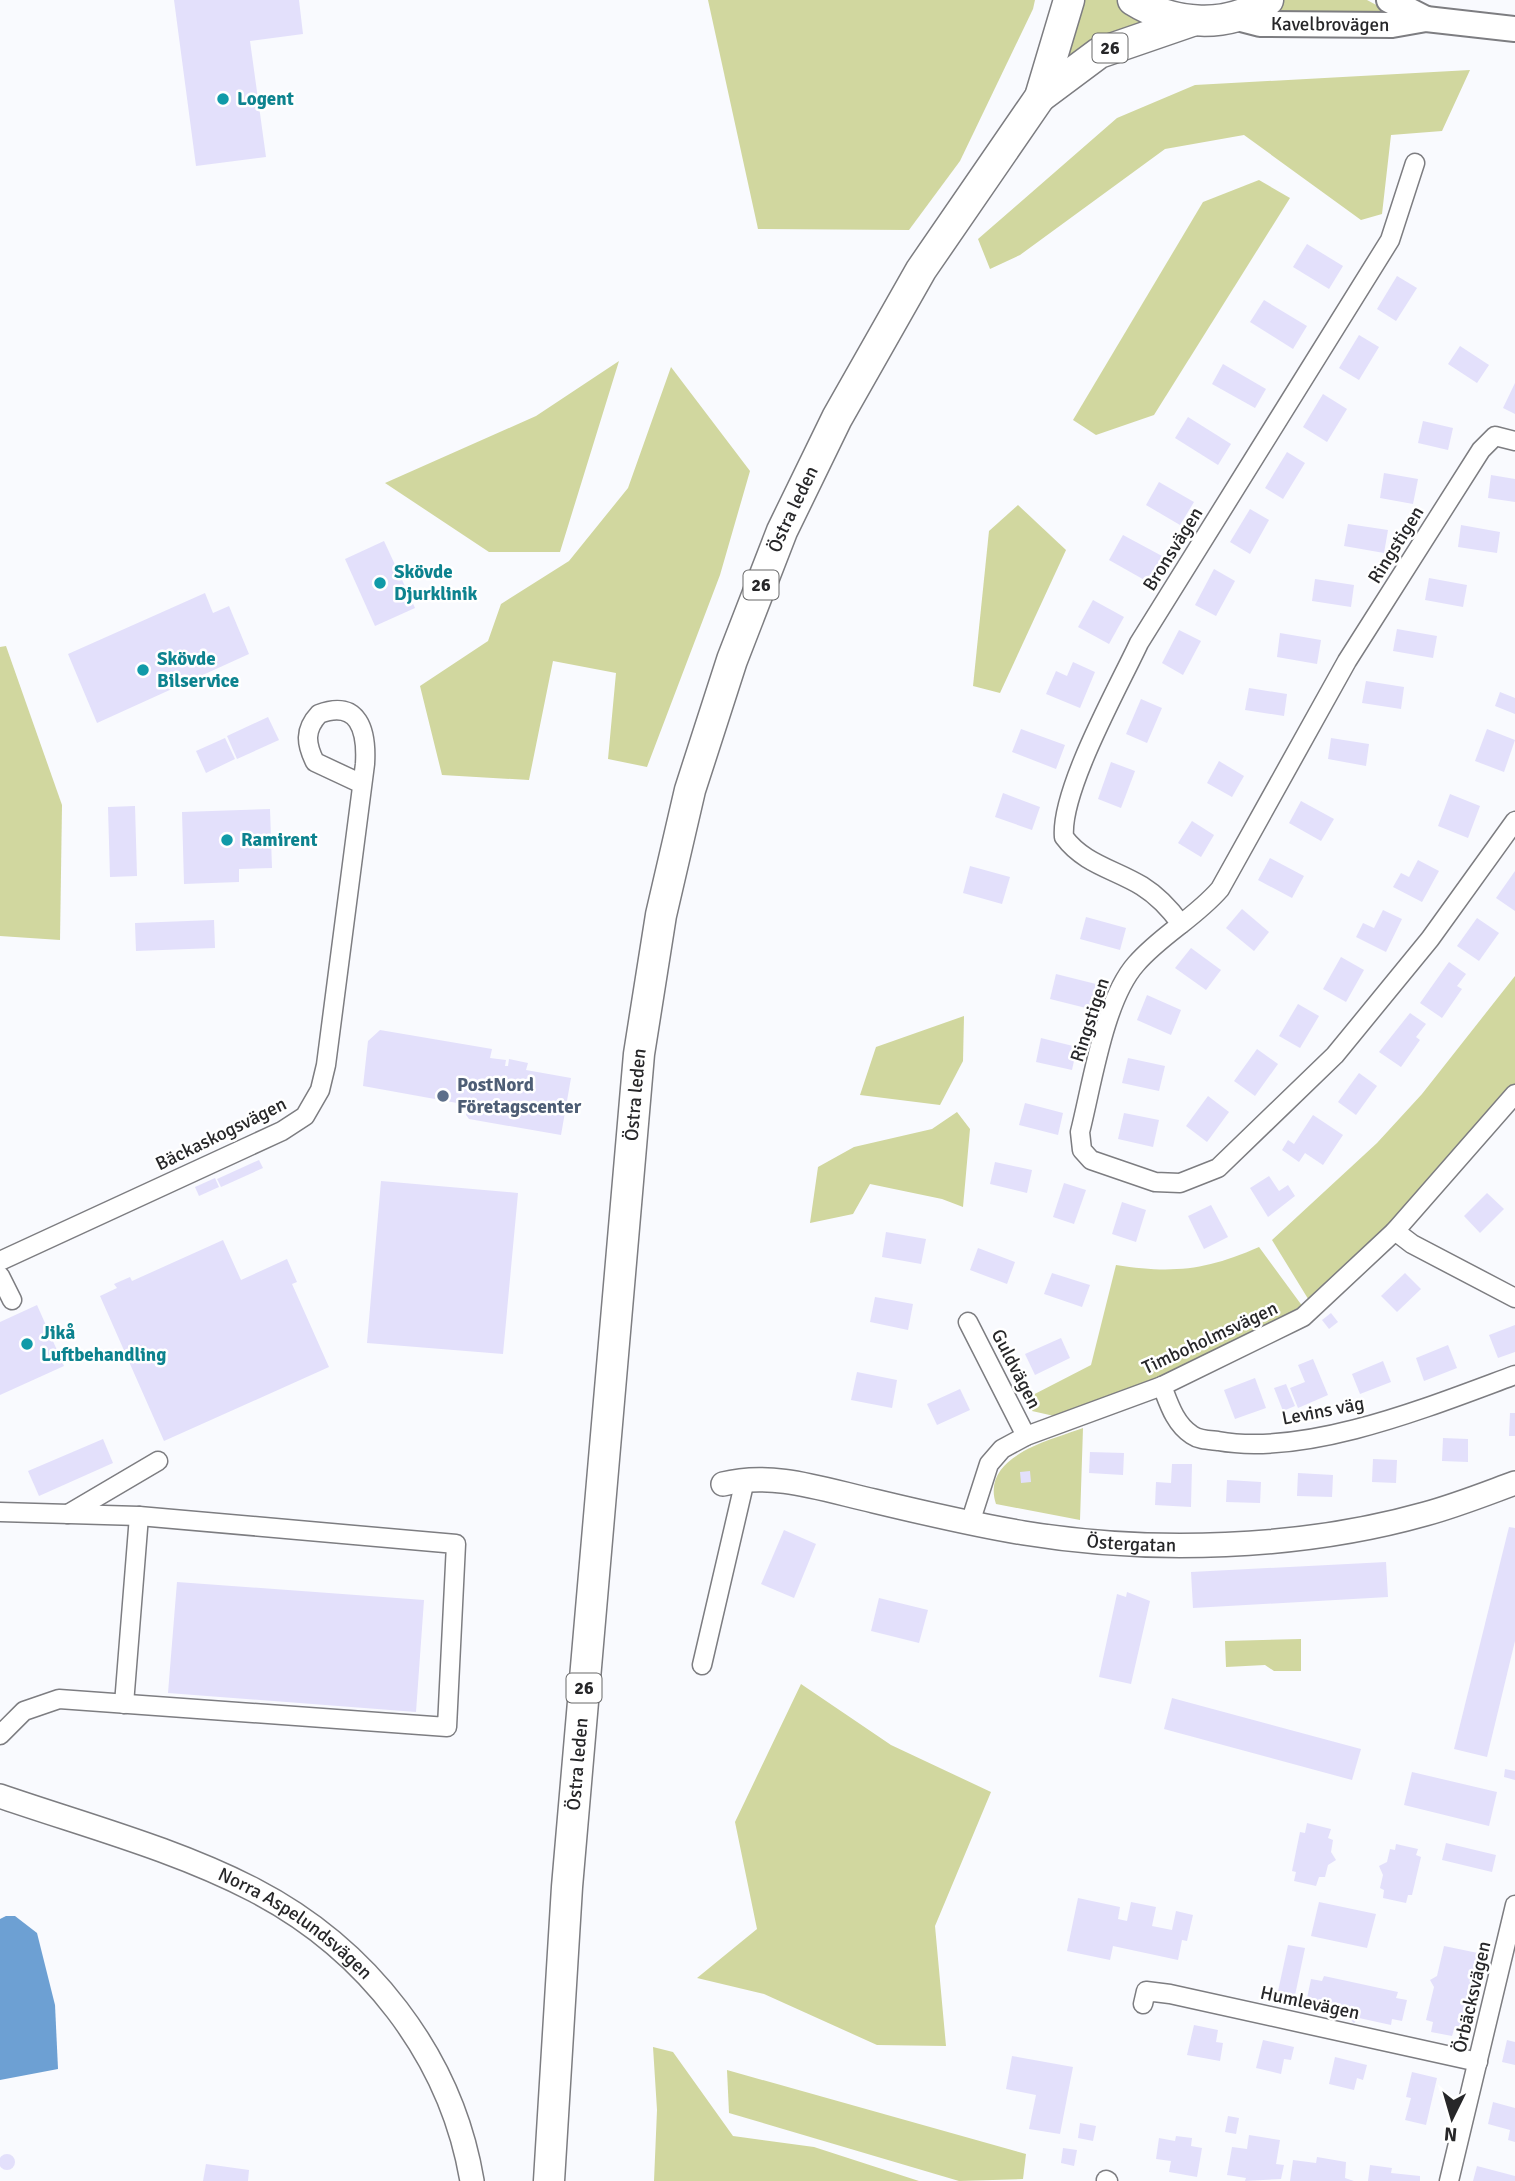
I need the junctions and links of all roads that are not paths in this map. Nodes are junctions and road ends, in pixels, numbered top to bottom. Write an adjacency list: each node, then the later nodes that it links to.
1 (1069, 0): 9 (highway, Östra leden / 26)
2 (1133, 0): 7 (highway, 26)
3 (1268, 0): 5 (highway, 26)
4 (1389, 0): 6 (main road, Kavelbrovägen)
5 (1233, 17): 6 (main road, Kavelbrovägen); 7 (highway, 26)
6 (1426, 19): 8 (main road, Kavelbrovägen)
7 (1192, 22): 9 (highway, Östra leden / 26)
8 (1515, 29)
9 (1040, 97): 41 (highway, Östra leden / 26)
10 (1415, 163): 14 (street, Bronsvägen)
11 (1515, 441): 14 (street, Ringstigen)
12 (362, 784): 17 (street, Bäckaskogsvägen)
13 (1515, 821): 14 (street, Ringstigen)
14 (1181, 925)
15 (1515, 1094): 16 (street, Timboholmsvägen)
16 (1395, 1231): 19 (street); 23 (street, Timboholmsvägen)
17 (0, 1261)
18 (0, 1276): 20 (street)
19 (1515, 1298)
20 (12, 1300)
21 (968, 1322): 24 (street, Guldvägen)
22 (1515, 1375): 23 (street, Levins väg)
23 (1162, 1385): 24 (street, Timboholmsvägen)
24 (1026, 1436): 31 (street, Timboholmsvägen)
25 (158, 1461): 29 (street)
26 (734, 1482): 31 (street, Östergatan); 32 (street, Östergatan)
27 (1515, 1483): 31 (street, Östergatan)
28 (0, 1512): 29 (street)
29 (67, 1514): 30 (street)
30 (139, 1516): 33 (street); 33 (street)
31 (970, 1523)
32 (702, 1665)
33 (124, 1704): 34 (street)
34 (0, 1735)
35 (0, 1796): 40 (street, Norra Aspelundsvägen)
36 (1515, 1905): 37 (street, Örbäcksvägen)
37 (1510, 1951): 39 (street, Örbäcksvägen)
38 (1143, 2004): 39 (street, Humlevägen)
39 (1478, 2062): 42 (street, Örbäcksvägen)
40 (472, 2181)
41 (549, 2181)
42 (1449, 2181)

